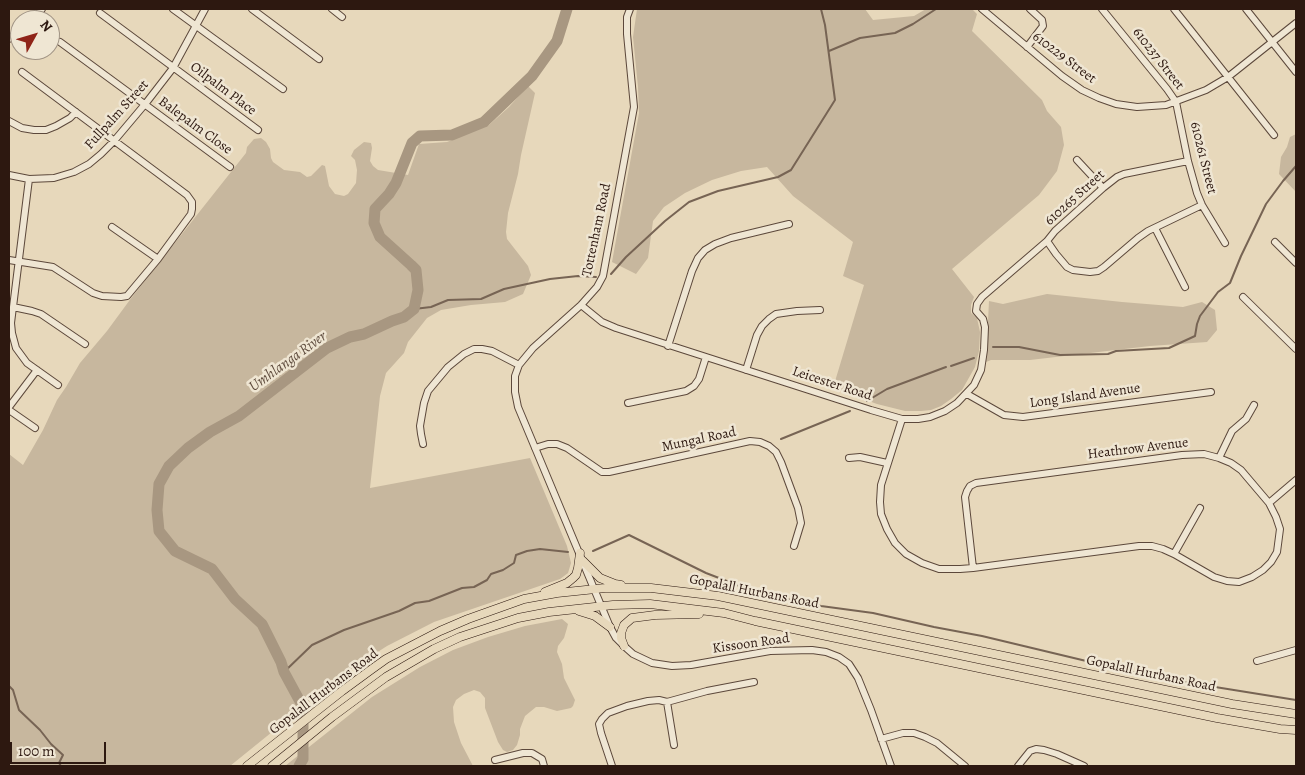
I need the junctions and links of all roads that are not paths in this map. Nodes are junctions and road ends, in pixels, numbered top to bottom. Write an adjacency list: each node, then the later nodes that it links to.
1 (173, 9): 14 (street)
2 (205, 9): 14 (street, Fullpalm Street)
3 (252, 9): 18 (street)
4 (332, 9): 12 (street)
5 (630, 9): 50 (street, Tottenham Road)
6 (982, 9): 17 (street, 610229 Street)
7 (1030, 9): 17 (street)
8 (1102, 9): 24 (street, 610237 Street)
9 (1174, 9): 22 (street)
10 (1246, 9): 16 (street)
11 (100, 13): 19 (street, Oilpalm Place)
12 (342, 16)
13 (1296, 23): 16 (street, 610229 Street)
14 (196, 26): 19 (street, Fullpalm Street); 23 (street)
15 (60, 42): 25 (street, Balepalm Close)
16 (1272, 42): 21 (street); 22 (street, 610229 Street)
17 (1027, 47): 24 (street, 610229 Street)
18 (319, 59)
19 (174, 68): 25 (street, Fullpalm Street); 28 (street, Oilpalm Place)
20 (22, 72): 26 (street)
21 (1296, 72)
22 (1228, 77): 24 (street, 610229 Street); 29 (street)
23 (283, 89)
24 (1176, 102): 32 (street, 610261 Street)
25 (145, 104): 30 (street, Fullpalm Street); 33 (street, Balepalm Close)
26 (76, 112): 27 (street); 30 (street)
27 (9, 121)
28 (258, 130)
29 (1274, 135)
30 (114, 141): 35 (street, Fullpalm Street); 44 (street)
31 (1077, 160): 36 (street)
32 (1188, 161): 36 (street, 610265 Street); 37 (street, 610261 Street)
33 (230, 167)
34 (9, 175): 35 (street, Fullpalm Street)
35 (29, 179): 46 (street)
36 (1103, 188): 41 (street, 610265 Street)
37 (1202, 205): 40 (street, 610265 Street); 43 (street, 610261 Street)
38 (789, 224): 54 (street)
39 (112, 226): 44 (street)
40 (1155, 228): 41 (street, 610265 Street); 48 (street)
41 (1047, 241): 62 (street, Leicester Road)
42 (1275, 242): 47 (street)
43 (1225, 243)
44 (158, 259): 46 (street)
45 (9, 260): 46 (street)
46 (20, 261): 51 (street)
47 (1296, 264)
48 (1185, 287)
49 (1243, 298): 55 (street)
50 (582, 305): 54 (street, Leicester Road); 57 (street, Tottenham Road)
51 (13, 307): 53 (street); 58 (street)
52 (820, 310): 59 (street)
53 (84, 344)
54 (668, 346): 56 (street, Leicester Road)
55 (1296, 349)
56 (706, 357): 59 (street, Leicester Road); 63 (street)
57 (519, 365): 68 (street); 69 (street)
58 (37, 370): 60 (street); 65 (street)
59 (746, 370): 66 (street, Leicester Road)
60 (58, 385)
61 (1212, 392): 62 (street, Long Island Avenue)
62 (967, 394): 66 (street, Leicester Road)
63 (628, 403)
64 (1254, 405): 71 (street)
65 (9, 409): 67 (street)
66 (902, 419): 72 (street, Heathrow Avenue)
67 (36, 428)
68 (423, 444)
69 (535, 448): 76 (street, Mungal Road); 77 (street)
70 (849, 458): 72 (street)
71 (1219, 458): 74 (street, Heathrow Avenue); 80 (street, Heathrow Avenue)
72 (887, 464): 80 (street, Heathrow Avenue)
73 (1296, 480): 74 (street)
74 (1269, 503): 78 (street, Heathrow Avenue)
75 (1200, 508): 78 (street)
76 (794, 546)
77 (580, 553): 79 (street); 83 (main road)
78 (1174, 554): 80 (street, Heathrow Avenue)
79 (583, 562): 81 (main road); 82 (street)
80 (973, 568)
81 (639, 588): 82 (main road, Gopalall Hurbans Road); 93 (main road, Gopalall Hurbans Road)
82 (594, 590): 83 (main road, Gopalall Hurbans Road); 84 (street, Kissoon Road)
83 (524, 599): 99 (main road, Gopalall Hurbans Road)
84 (601, 606): 85 (main road, Gopalall Hurbans Road); 86 (main road, Gopalall Hurbans Road); 87 (street, Kissoon Road)
85 (573, 610): 87 (main road); 98 (main road, Gopalall Hurbans Road)
86 (724, 613): 88 (main road); 94 (main road, Gopalall Hurbans Road)
87 (610, 627): 88 (street, Kissoon Road)
88 (624, 646): 95 (street, Kissoon Road)
89 (1296, 650): 90 (street)
90 (1257, 661)
91 (754, 682): 92 (street)
92 (667, 702): 96 (street); 101 (street)
93 (1296, 714)
94 (1296, 730)
95 (881, 739): 102 (street, Kissoon Road); 103 (street)
96 (674, 745)
97 (495, 760): 100 (street)
98 (274, 764)
99 (247, 766)
100 (544, 766)
101 (612, 766)
102 (891, 766)
103 (965, 766)
104 (1018, 766): 105 (street)
105 (1084, 766)

